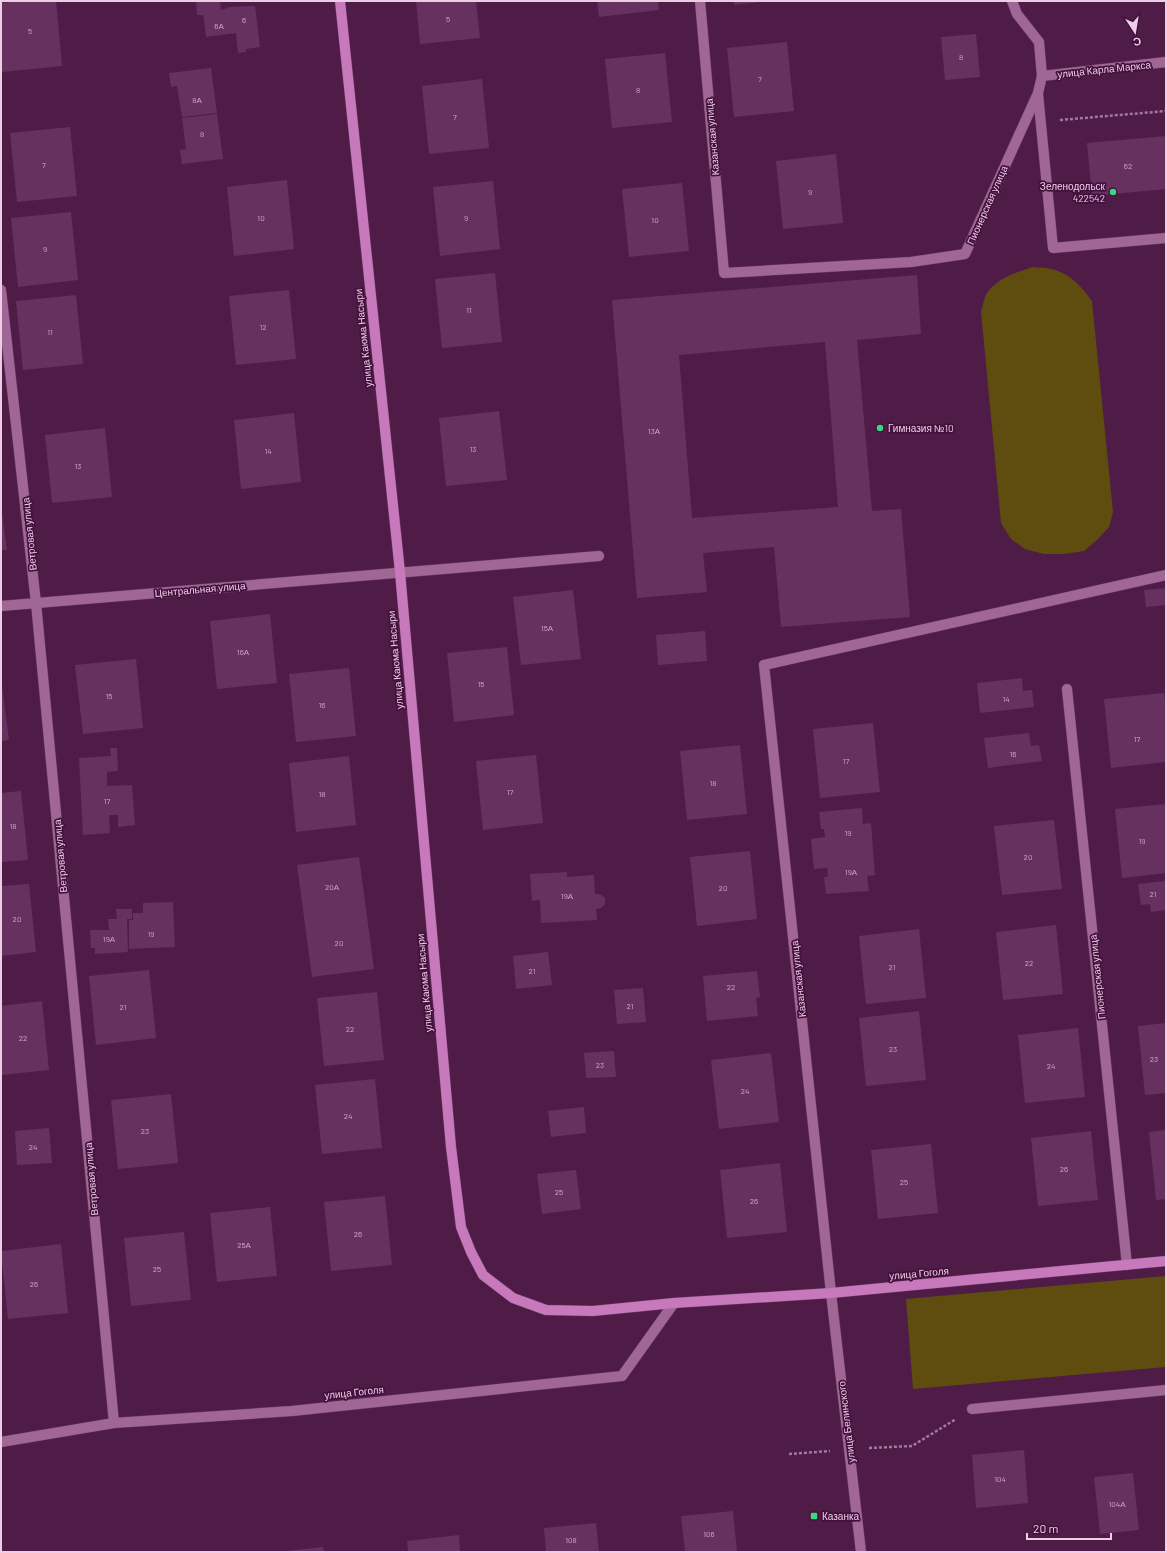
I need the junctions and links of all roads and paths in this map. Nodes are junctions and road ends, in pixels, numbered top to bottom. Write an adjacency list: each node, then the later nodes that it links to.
1 (340, 1): 13 (main road, улица Каюма Насыри)
2 (700, 1): 10 (street, Казанская улица)
3 (1012, 1): 5 (street, Пионерская улица)
4 (1166, 62): 5 (street, улица Карла Маркса)
5 (1042, 76): 6 (street, Пионерская улица)
6 (1038, 93): 8 (street); 10 (street, Пионерская улица)
7 (1166, 111): 8 (path)
8 (1041, 122): 9 (street)
9 (1166, 238)
10 (724, 273)
11 (1, 290): 15 (street, Ветровая улица)
12 (599, 556): 13 (street, Центральная улица)
13 (400, 572): 15 (street, Центральная улица); 21 (main road, улица Каюма Насыри)
14 (1166, 575): 20 (street, Казанская улица)
15 (36, 603): 16 (street, Центральная улица); 25 (street, Ветровая улица)
16 (1, 606)
17 (1067, 689): 19 (street, Пионерская улица)
18 (1166, 1261): 19 (main road, улица Гоголя)
19 (1127, 1265): 20 (main road, улица Гоголя)
20 (831, 1293): 22 (main road, улица Гоголя); 27 (street, улица Белинского)
21 (513, 1298): 22 (main road, улица Гоголя)
22 (674, 1303): 25 (street, улица Гоголя)
23 (1166, 1390): 24 (street)
24 (972, 1409): 27 (path)
25 (114, 1423): 26 (street, улица Гоголя)
26 (1, 1442)
27 (849, 1450): 28 (path); 29 (street, улица Белинского)
28 (789, 1454)
29 (861, 1552)

